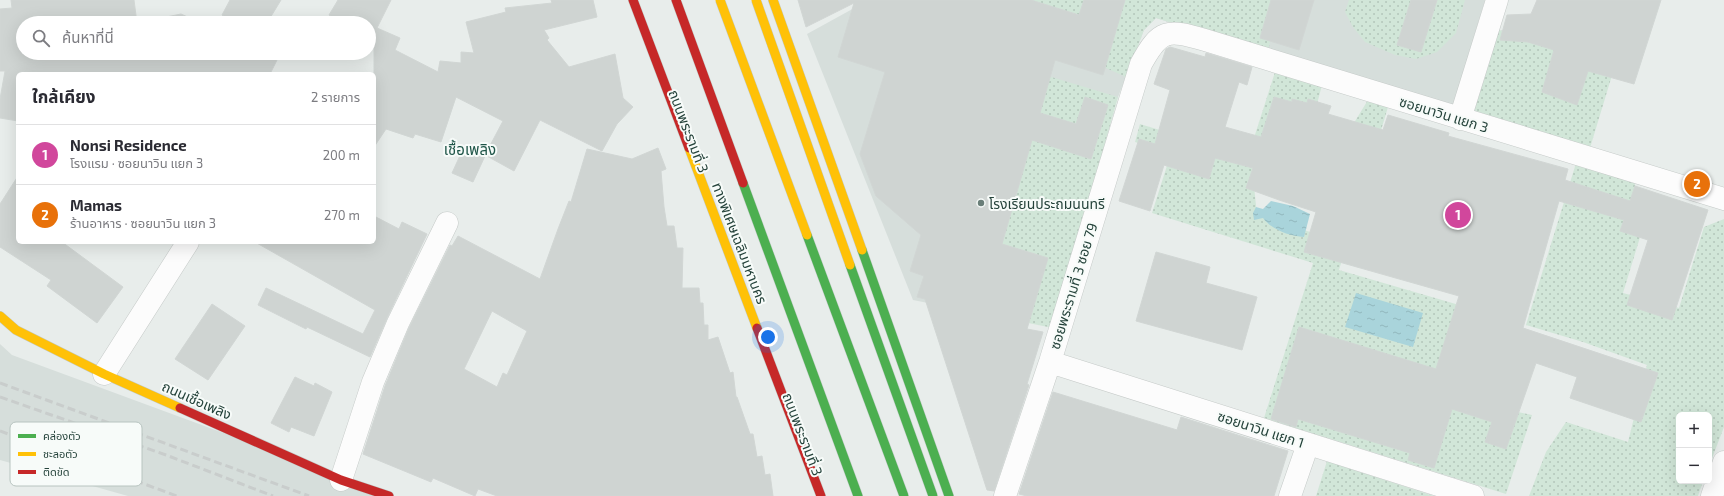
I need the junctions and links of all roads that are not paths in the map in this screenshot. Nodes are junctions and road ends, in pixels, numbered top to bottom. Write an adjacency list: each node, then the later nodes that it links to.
1 (626, 0): 23 (main road, ถนนพระรามที่ 3)
2 (633, 0): 24 (main road, ทางพิเศษเฉลิมมหานคร)
3 (676, 0): 25 (main road)
4 (720, 0): 26 (main road); 27 (main road, bridge)
5 (756, 0): 29 (main road, bridge)
6 (773, 0): 16 (main road)
7 (1497, 0): 9 (street)
8 (1163, 35): 9 (street, ซอยนาวิน แยก 3); 14 (street, ซอยพระรามที่ 3 ซอย 79)
9 (1460, 119): 10 (street, ซอยนาวิน แยก 3)
10 (1724, 199)
11 (447, 223): 20 (street)
12 (187, 244): 15 (street)
13 (0, 316): 15 (main road, ถนนเชื้อเพลิง)
14 (1050, 362): 18 (street, ซอยนาวิน แยก 1); 31 (street, ซอยพระรามที่ 3 ซอย 79)
15 (104, 374): 20 (main road, ถนนเชื้อเพลิง)
16 (929, 438): 28 (main road); 30 (main road)
17 (849, 444): 21 (main road)
18 (1308, 444): 32 (street); 33 (street, ซอยนาวิน แยก 1)
19 (1724, 462): 34 (street)
20 (341, 480): 22 (main road, ถนนเชื้อเพลิง)
21 (866, 489)
22 (388, 496)
23 (812, 496)
24 (821, 496)
25 (858, 496)
26 (898, 496)
27 (904, 496)
28 (926, 496)
29 (934, 496)
30 (949, 496)
31 (1005, 496)
32 (1290, 496)
33 (1473, 496)
34 (1712, 496)

